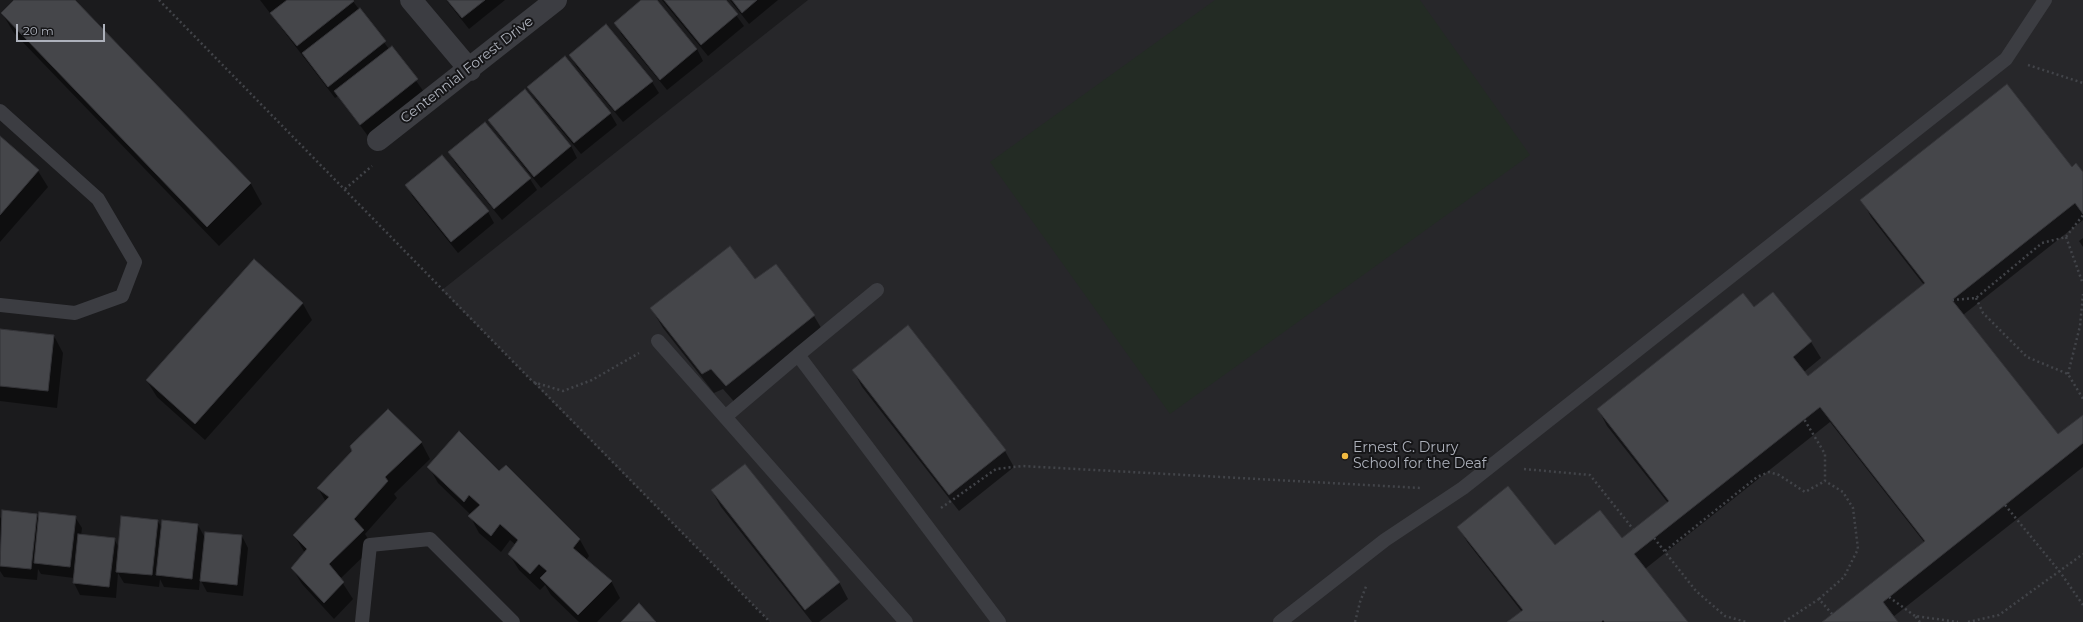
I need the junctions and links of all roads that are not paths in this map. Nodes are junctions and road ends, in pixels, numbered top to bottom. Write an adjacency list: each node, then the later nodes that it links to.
1 (411, 0): 4 (street)
2 (556, 0): 4 (street, Centennial Forest Drive)
3 (2045, 0): 16 (lane)
4 (470, 70): 6 (street, Centennial Forest Drive)
5 (0, 111): 8 (lane)
6 (378, 140)
7 (877, 290): 10 (lane)
8 (0, 305)
9 (658, 341): 11 (lane)
10 (798, 355): 11 (lane); 15 (lane)
11 (725, 417): 14 (lane)
12 (362, 622): 13 (lane)
13 (513, 622)
14 (906, 622)
15 (999, 622)
16 (1280, 622)

